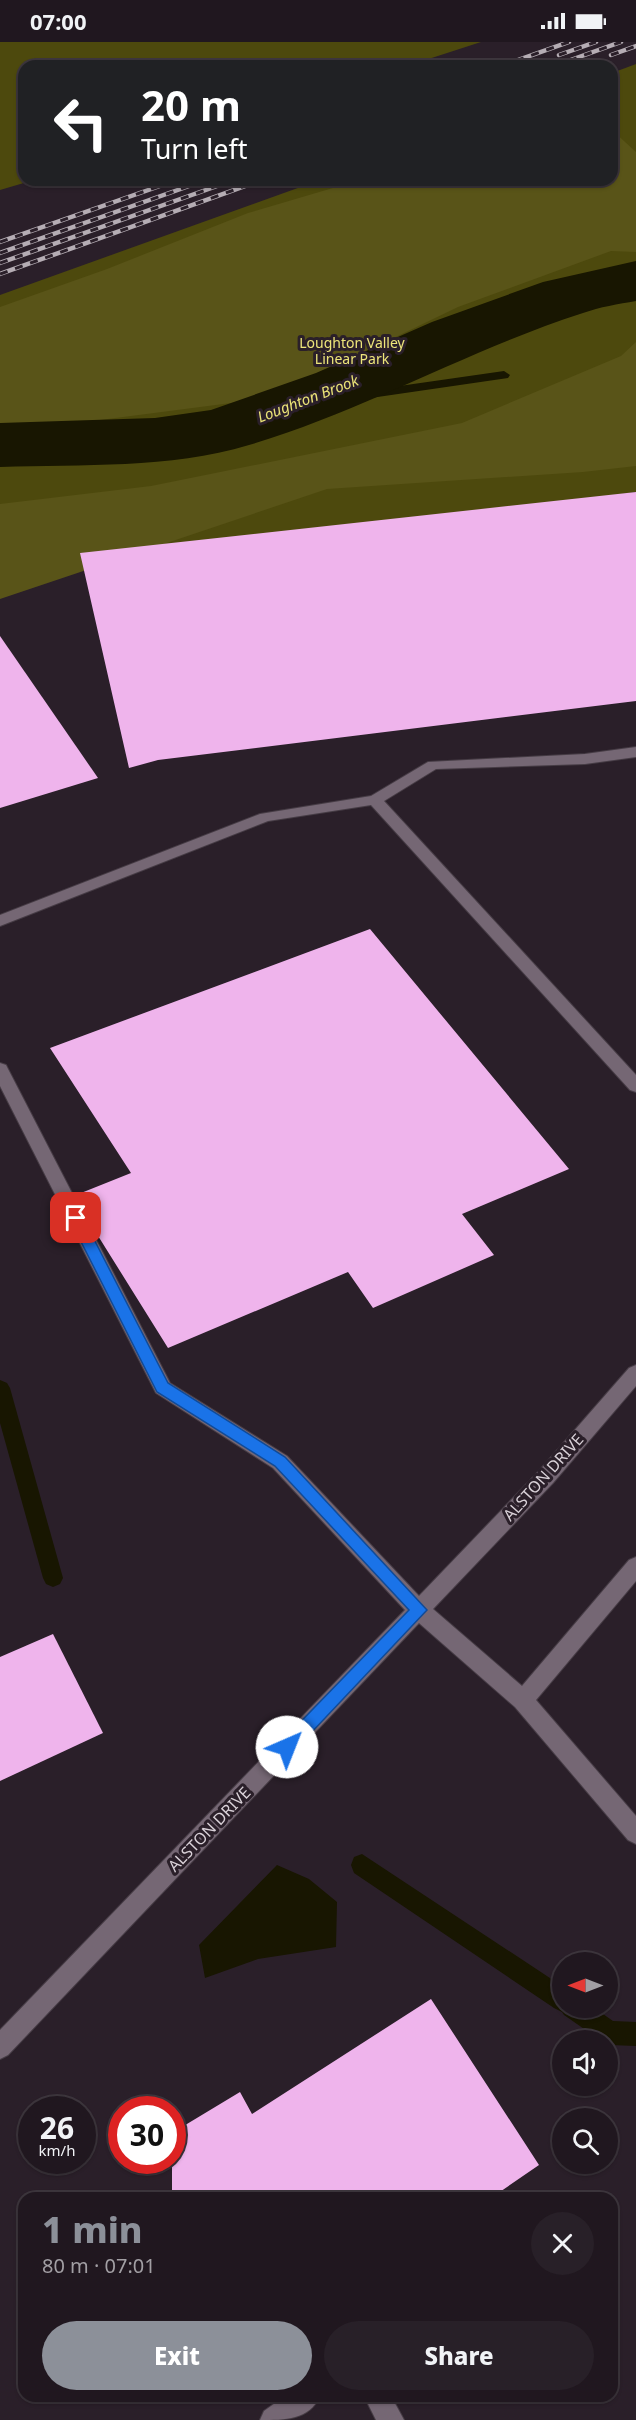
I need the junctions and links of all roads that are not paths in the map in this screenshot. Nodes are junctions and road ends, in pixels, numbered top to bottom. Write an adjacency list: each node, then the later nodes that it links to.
1 (636, 752): 2 (street)
2 (375, 800): 3 (street); 5 (street)
3 (0, 921)
4 (0, 1069): 8 (street)
5 (636, 1086)
6 (636, 1373): 8 (street, ALSTON DRIVE)
7 (636, 1566): 9 (street)
8 (419, 1610): 9 (street); 11 (street, ALSTON DRIVE)
9 (523, 1700): 10 (street)
10 (636, 1833)
11 (2, 2038)
12 (298, 2402): 14 (street)
13 (380, 2402): 15 (street)
14 (273, 2420)
15 (391, 2420)

